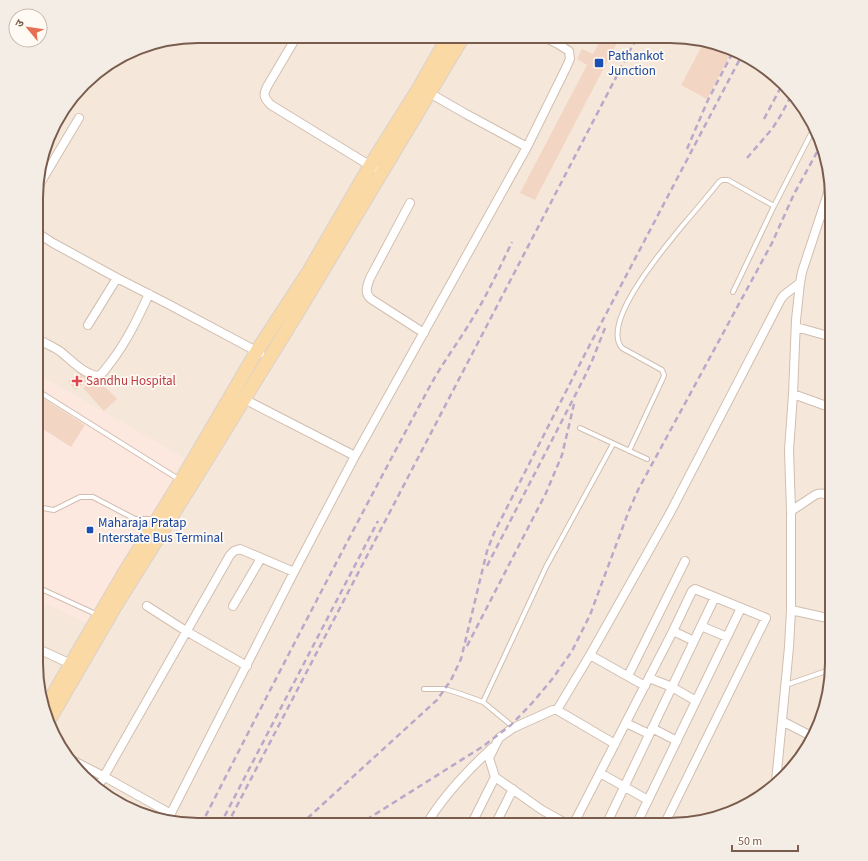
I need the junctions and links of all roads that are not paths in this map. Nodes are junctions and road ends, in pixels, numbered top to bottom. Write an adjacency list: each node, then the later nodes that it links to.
1 (294, 43): 9 (street)
2 (445, 43): 5 (main road)
3 (458, 43): 5 (main road)
4 (562, 43): 8 (street)
5 (424, 90): 8 (street); 9 (main road); 10 (main road)
6 (80, 118): 11 (street)
7 (811, 134): 13 (lane)
8 (527, 147): 22 (street)
9 (370, 166): 10 (street); 25 (main road)
10 (382, 172): 26 (main road)
11 (44, 176)
12 (410, 203): 22 (street)
13 (774, 206): 18 (lane); 33 (lane)
14 (825, 207): 17 (street)
15 (43, 237): 16 (street)
16 (117, 278): 19 (street); 20 (street)
17 (800, 283): 21 (street); 58 (street)
18 (733, 292)
19 (148, 294): 24 (street); 25 (street)
20 (88, 325)
21 (796, 327): 23 (street); 28 (street)
22 (424, 333): 34 (street)
23 (825, 335)
24 (43, 342)
25 (257, 351): 26 (street); 36 (main road)
26 (269, 359): 29 (main road)
27 (43, 394): 36 (lane)
28 (793, 394): 30 (street); 39 (street)
29 (244, 399): 34 (street); 36 (main road)
30 (825, 405)
31 (580, 428): 32 (lane)
32 (613, 444): 33 (lane); 70 (lane)
33 (629, 451): 35 (lane)
34 (355, 456): 43 (street)
35 (647, 459)
36 (186, 484): 40 (main road)
37 (825, 494): 39 (street)
38 (43, 508): 40 (lane)
39 (791, 511): 49 (street)
40 (163, 521): 51 (main road)
41 (261, 558): 43 (street); 47 (street); 53 (street)
42 (685, 561): 62 (street)
43 (294, 572): 60 (street)
44 (43, 589): 51 (lane)
45 (715, 597): 48 (street); 52 (street); 54 (street)
46 (147, 606): 53 (street)
47 (233, 606)
48 (741, 608): 55 (street); 99 (street)
49 (791, 610): 50 (street); 64 (street)
50 (825, 617)
51 (103, 618): 59 (main road); 72 (main road)
52 (702, 626): 55 (street); 56 (street)
53 (186, 631): 60 (street); 83 (street)
54 (673, 631): 56 (street); 63 (street)
55 (727, 637): 68 (street)
56 (694, 641): 66 (street)
57 (43, 651): 59 (street)
58 (590, 655): 62 (street); 71 (street)
59 (70, 664): 69 (main road)
60 (247, 666): 91 (street)
61 (825, 671): 64 (lane)
62 (628, 676): 65 (street)
63 (649, 678): 65 (street); 66 (street)
64 (786, 685): 73 (street)
65 (645, 686): 74 (street)
66 (672, 687): 68 (street); 76 (street)
67 (424, 689): 70 (lane)
68 (696, 701): 78 (street)
69 (48, 702)
70 (483, 702): 75 (lane)
71 (557, 710): 75 (street); 79 (street)
72 (52, 715)
73 (782, 721): 77 (street); 84 (street)
74 (626, 723): 76 (street); 79 (street)
75 (513, 728): 80 (street)
76 (651, 731): 78 (street); 87 (street)
77 (808, 734)
78 (677, 741): 89 (street)
79 (615, 744): 82 (street)
80 (495, 745): 85 (street); 92 (street)
81 (81, 764): 83 (street)
82 (600, 773): 87 (street); 96 (street)
83 (103, 776): 86 (street); 90 (street)
84 (777, 776)
85 (495, 777): 88 (street); 93 (street)
86 (100, 783)
87 (624, 786): 89 (street); 97 (street)
88 (512, 789): 94 (street); 95 (street)
89 (648, 800): 98 (street)
90 (165, 814)
91 (170, 815)
92 (430, 818)
93 (474, 818)
94 (498, 818)
95 (556, 818)
96 (577, 818)
97 (609, 818)
98 (639, 818)
99 (667, 818)

